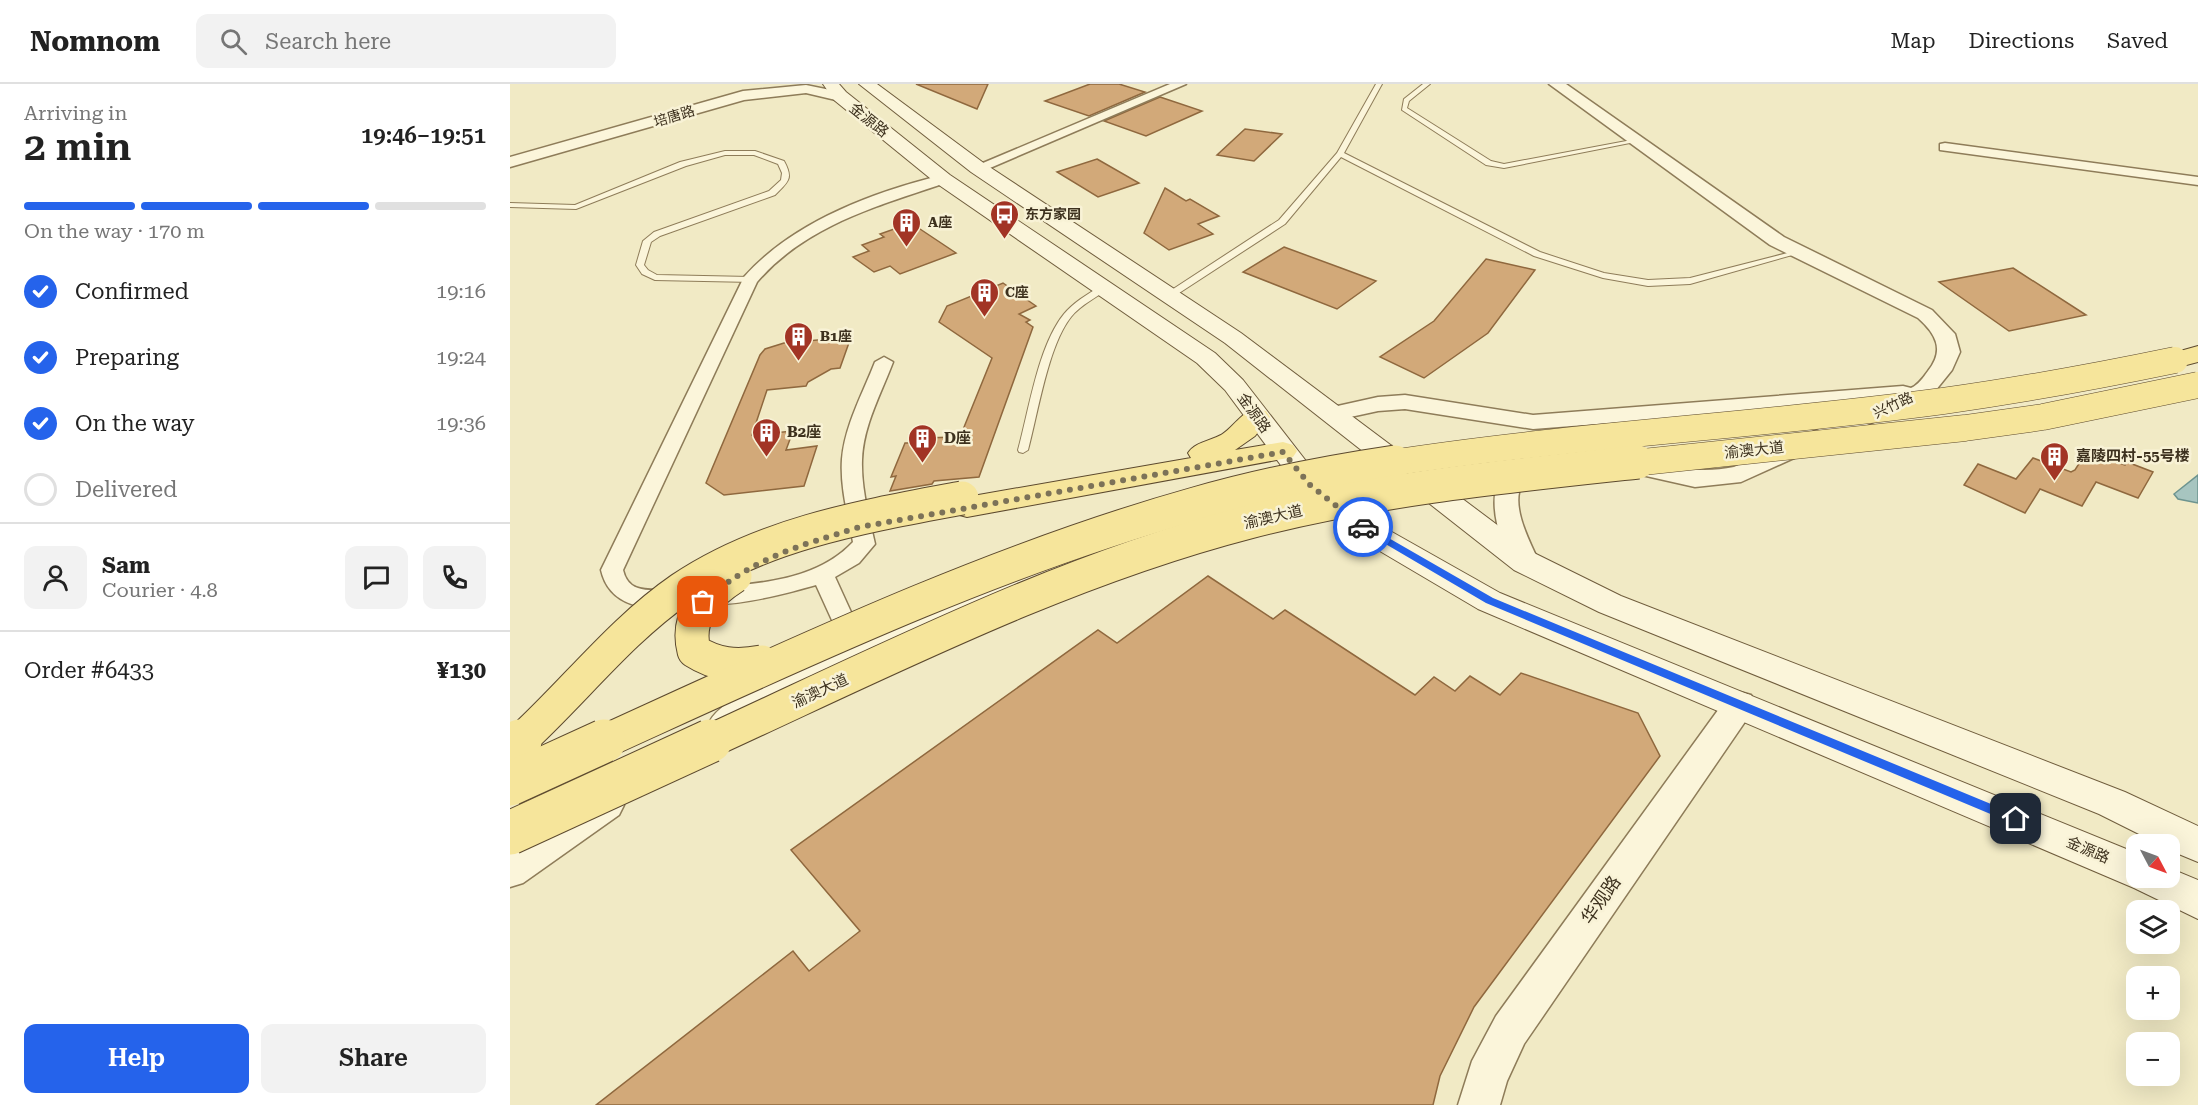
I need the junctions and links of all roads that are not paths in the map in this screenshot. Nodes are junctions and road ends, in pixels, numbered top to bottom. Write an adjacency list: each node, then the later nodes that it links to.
1 (743, 84): 12 (street, 培唐路)
2 (783, 84): 9 (street)
3 (867, 84): 15 (main road, 金源路)
4 (1180, 84): 15 (street)
5 (1379, 84): 13 (lane)
6 (1427, 84): 10 (lane)
7 (1556, 84): 10 (street, 兴竹路)
8 (831, 88): 9 (street, 培唐路); 16 (main road, 金源路)
9 (767, 91): 14 (street, 培唐路)
10 (1637, 141): 19 (street, 兴竹路)
11 (1945, 147): 17 (street)
12 (510, 153)
13 (1340, 154): 19 (lane); 22 (lane)
14 (510, 162)
15 (978, 168): 22 (main road, 金源路)
16 (943, 179): 20 (street); 21 (main road, 金源路)
17 (2198, 181)
18 (510, 205): 20 (lane)
19 (1798, 252): 27 (street, 兴竹路)
20 (750, 280): 35 (street)
21 (1104, 288): 24 (main road, 金源路); 30 (lane)
22 (1170, 295): 23 (main road, 金源路)
23 (1233, 338): 24 (main road); 28 (main road, 金源路)
24 (1186, 344): 29 (main road, 金源路)
25 (884, 362): 35 (street)
26 (2190, 366): 37 (main road, 渝澳大道, bridge); 41 (main road, 渝澳大道, bridge)
27 (1923, 391): 28 (street); 34 (street, 兴竹路)
28 (1332, 414): 34 (main road, 金源路)
29 (1256, 417): 31 (main road, 金源路); 33 (main road)
30 (1023, 450)
31 (1283, 452): 32 (main road, 金源路); 33 (main road)
32 (1310, 485): 36 (street); 38 (main road, 金源路)
33 (964, 502): 37 (main road, bridge); 39 (main road, bridge)
34 (1525, 562): 42 (main road, 金源路)
35 (823, 574): 36 (street)
36 (856, 649): 44 (street)
37 (793, 656): 40 (main road, 渝澳大道, bridge)
38 (1740, 704): 43 (main road, 金源路); 47 (street, 华观路)
39 (510, 750)
40 (510, 784)
41 (510, 833)
42 (2198, 845)
43 (2126, 867)
44 (510, 871)
45 (2172, 888): 46 (main road)
46 (2198, 900)
47 (1479, 1105)

